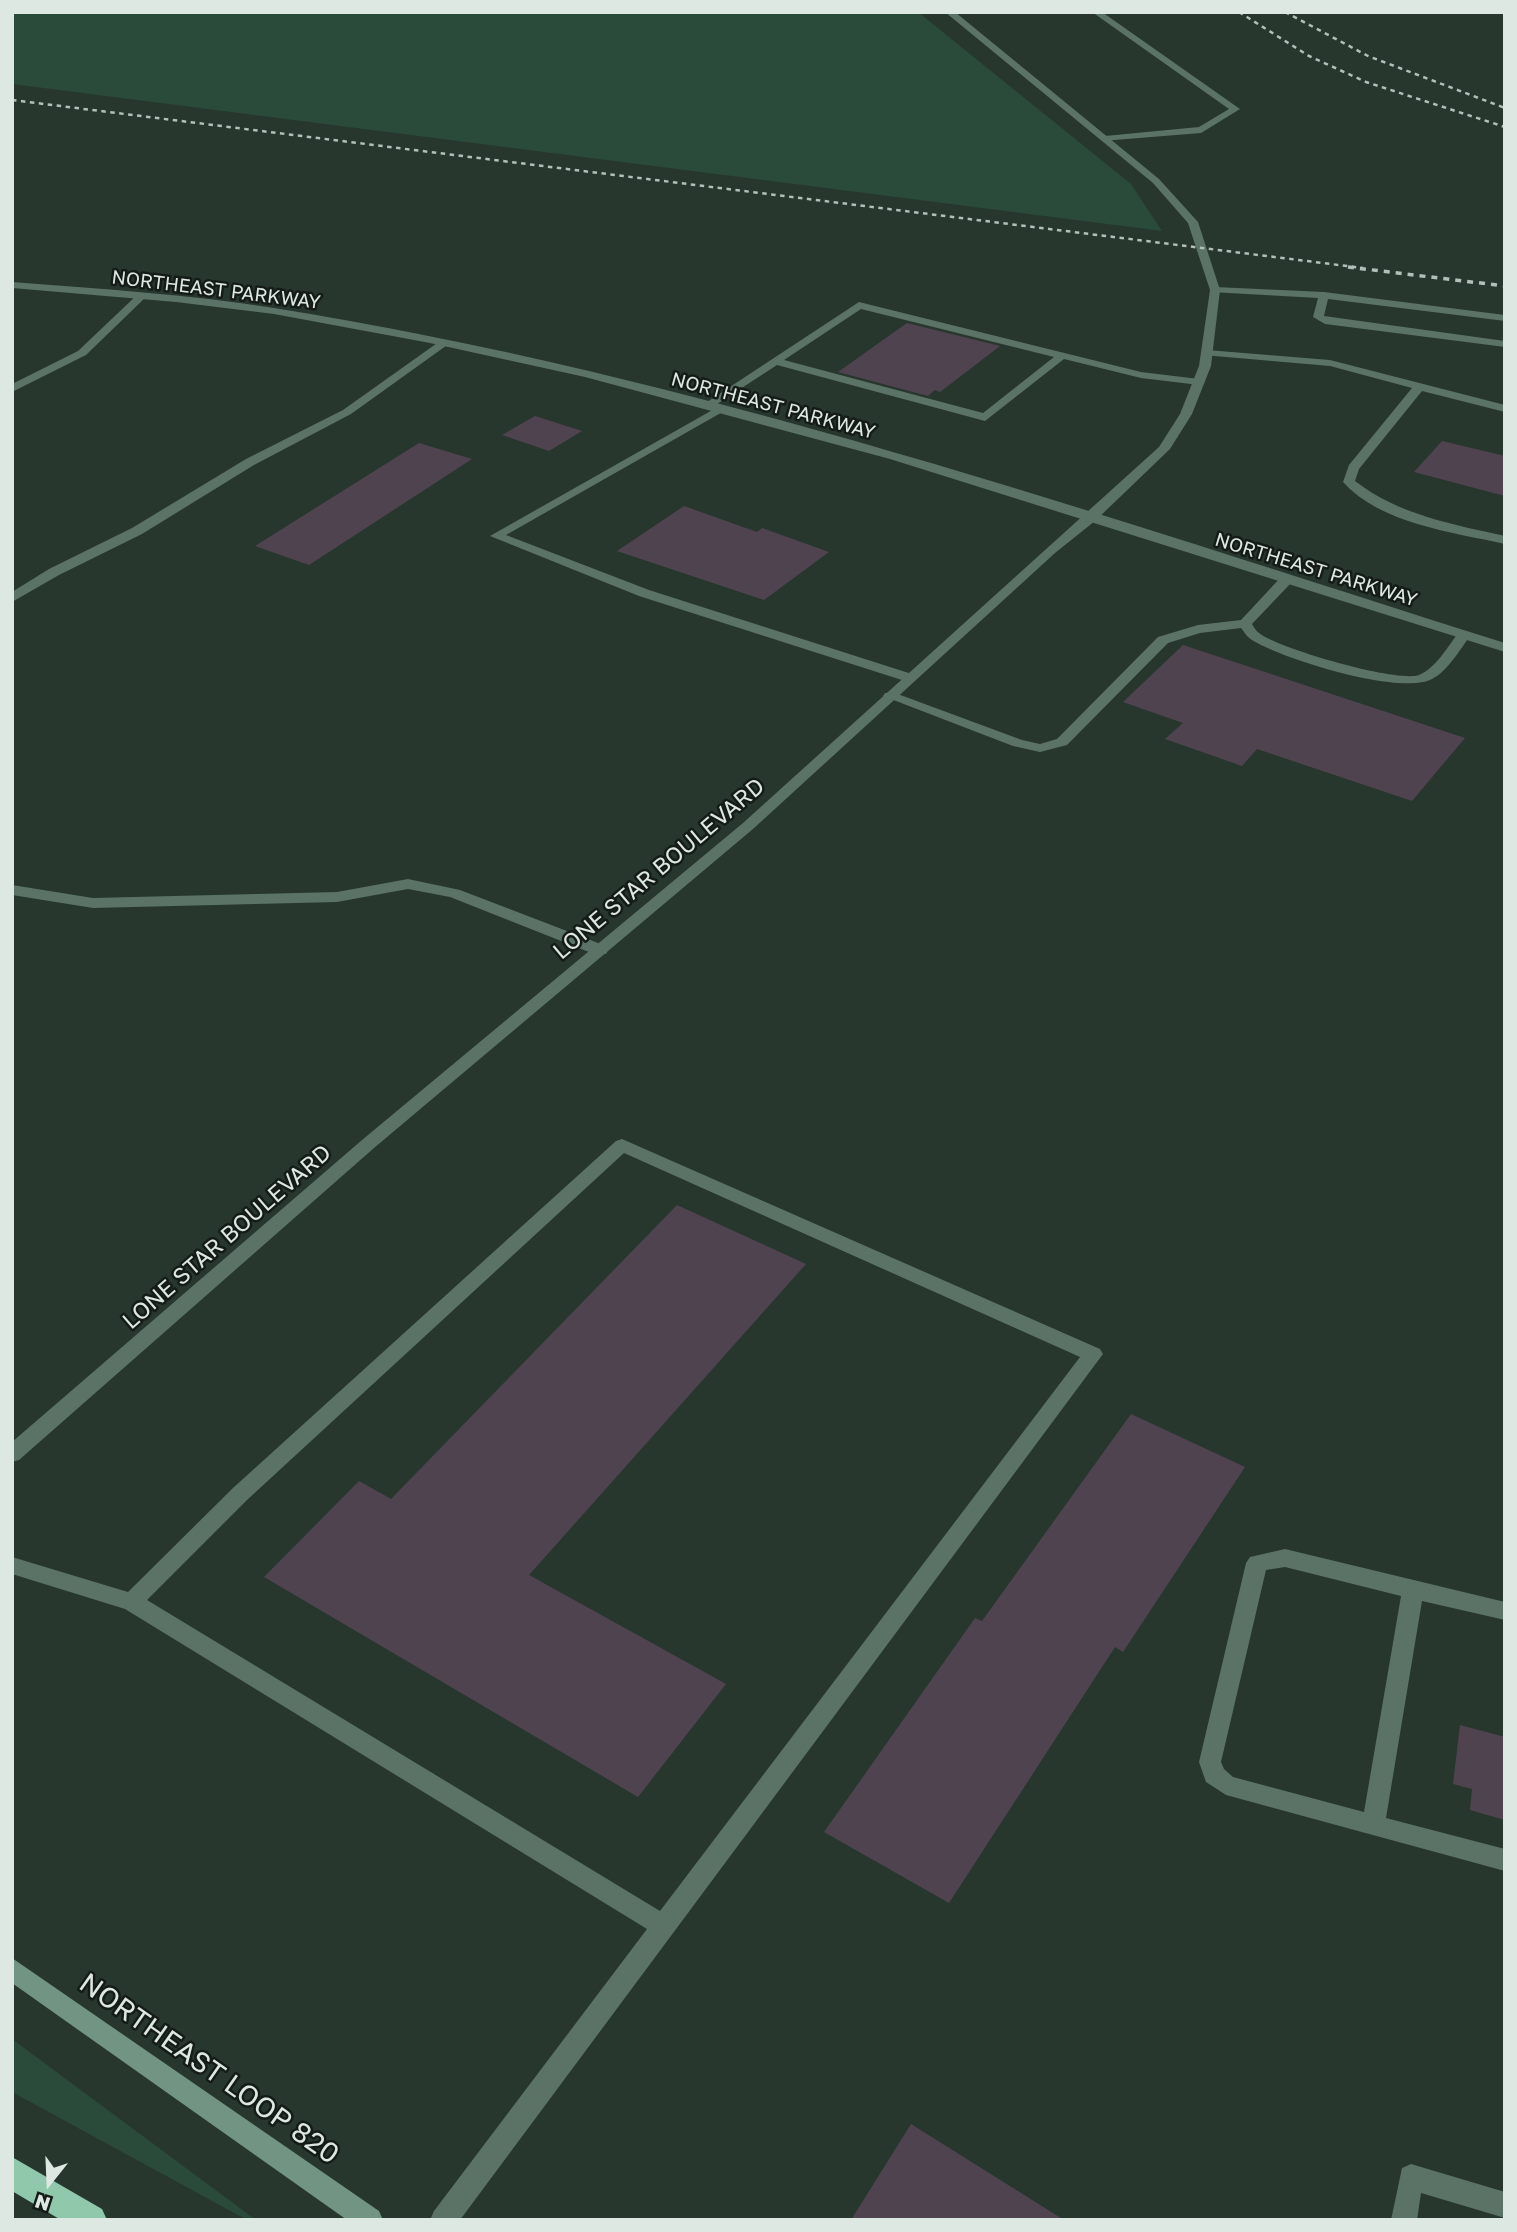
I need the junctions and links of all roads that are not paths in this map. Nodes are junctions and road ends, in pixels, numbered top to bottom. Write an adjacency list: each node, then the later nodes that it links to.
1 (949, 12): 3 (street, LONE STAR BOULEVARD)
2 (1096, 12): 3 (street)
3 (1105, 139): 5 (street, LONE STAR BOULEVARD)
4 (12, 285): 7 (street, NORTHEAST PARKWAY)
5 (1214, 290): 6 (street); 11 (street, LONE STAR BOULEVARD)
6 (1324, 295): 8 (street); 10 (street)
7 (142, 296): 9 (street, NORTHEAST PARKWAY); 16 (street)
8 (1505, 318)
9 (444, 343): 17 (street, NORTHEAST PARKWAY); 22 (street)
10 (1505, 344)
11 (1208, 353): 14 (street, LONE STAR BOULEVARD); 15 (street)
12 (1063, 355): 13 (street); 13 (street); 14 (street)
13 (776, 360): 17 (street)
14 (1199, 382): 19 (street, LONE STAR BOULEVARD)
15 (1418, 387): 18 (street); 20 (street)
16 (12, 389)
17 (713, 408): 19 (street, NORTHEAST PARKWAY); 26 (street)
18 (1505, 409)
19 (1091, 518): 21 (street, NORTHEAST PARKWAY); 26 (street, LONE STAR BOULEVARD)
20 (1505, 540)
21 (1286, 579): 23 (street); 24 (street, NORTHEAST PARKWAY)
22 (12, 598)
23 (1245, 624): 24 (street); 27 (street)
24 (1464, 635): 25 (street, NORTHEAST PARKWAY)
25 (1505, 648)
26 (909, 678): 27 (street, LONE STAR BOULEVARD)
27 (890, 696): 29 (street, LONE STAR BOULEVARD)
28 (12, 890): 29 (street)
29 (600, 950): 30 (street, LONE STAR BOULEVARD)
30 (12, 1454)
31 (12, 1565): 33 (street)
32 (1413, 1590): 34 (street); 35 (street); 35 (street)
33 (132, 1602): 37 (street); 37 (street)
34 (1505, 1611)
35 (1373, 1825): 36 (street)
36 (1505, 1860)
37 (663, 1926): 43 (street)
38 (12, 1969): 42 (main road, NORTHEAST LOOP 820)
39 (12, 2173): 41 (highway)
40 (1505, 2205): 44 (street)
41 (91, 2220)
42 (370, 2220)
43 (443, 2220)
44 (1404, 2220)

